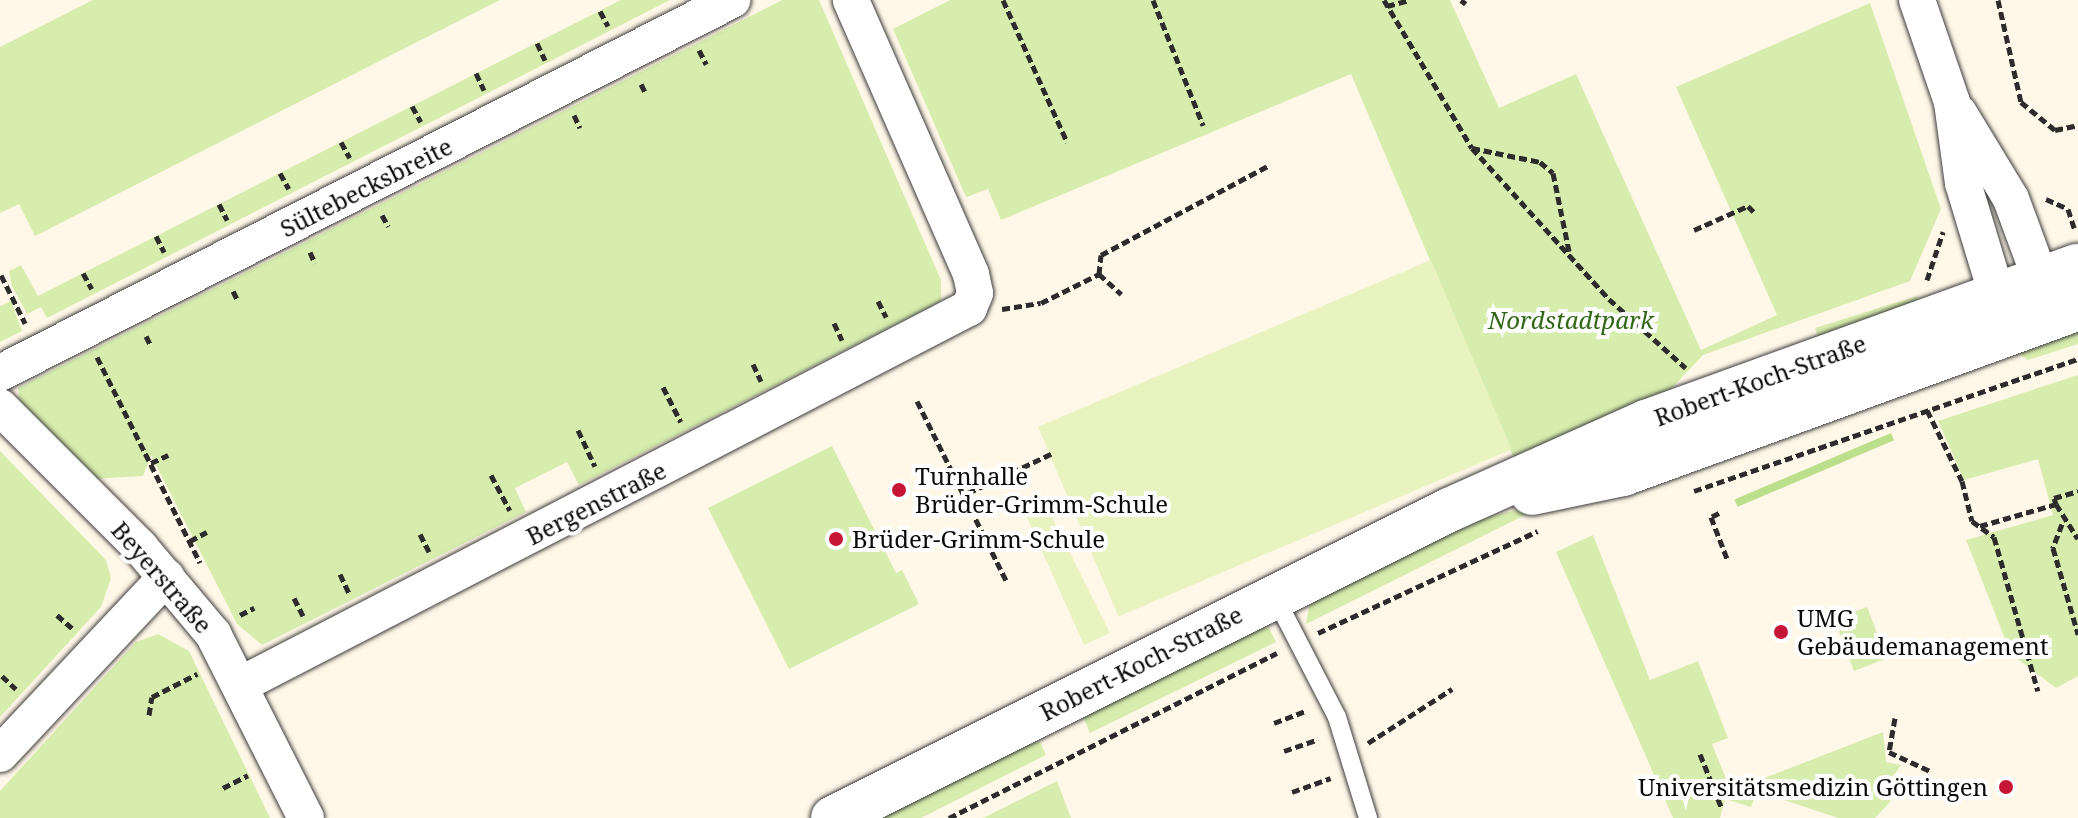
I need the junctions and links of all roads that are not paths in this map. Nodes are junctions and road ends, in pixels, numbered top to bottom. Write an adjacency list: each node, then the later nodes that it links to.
1 (732, 0): 5 (street, Sültebecksbreite)
2 (851, 0): 9 (street, Bergenstraße)
3 (1917, 0): 4 (street)
4 (2040, 298): 8 (street, Robert-Koch-Straße)
5 (0, 373)
6 (0, 407): 7 (street, Beyerstraße)
7 (166, 577): 9 (street, Beyerstraße); 10 (street)
8 (1275, 596): 12 (street, Robert-Koch-Straße); 13 (lane)
9 (234, 673): 11 (street, Beyerstraße)
10 (0, 754)
11 (306, 818)
12 (833, 818)
13 (1368, 818)

